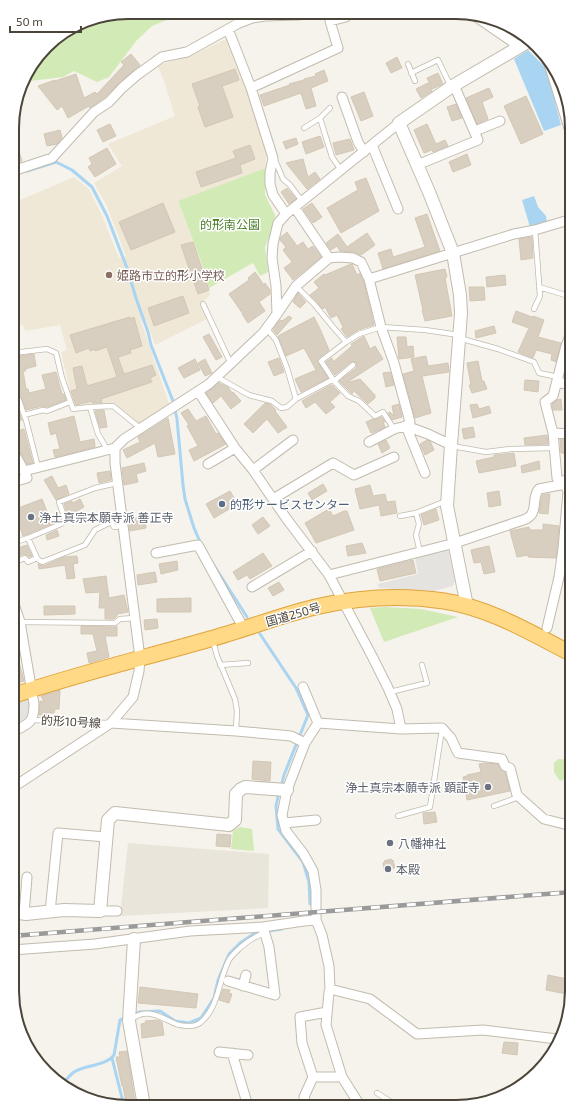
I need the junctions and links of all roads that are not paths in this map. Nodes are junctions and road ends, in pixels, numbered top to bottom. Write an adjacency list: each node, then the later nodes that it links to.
1 (238, 19): 4 (street)
2 (249, 19): 4 (street)
3 (335, 19): 13 (street)
4 (239, 23): 6 (street)
5 (486, 24): 8 (street)
6 (228, 29): 13 (street); 25 (street)
7 (525, 44): 8 (street)
8 (520, 47): 12 (street)
9 (408, 64): 10 (lane)
10 (411, 72): 11 (lane); 12 (lane)
11 (415, 81)
12 (453, 86): 18 (street); 20 (street)
13 (251, 88): 23 (street)
14 (342, 97): 22 (street)
15 (330, 108): 16 (lane)
16 (320, 118): 19 (lane); 26 (lane)
17 (500, 121): 20 (street)
18 (399, 123): 21 (street); 24 (street)
19 (304, 128)
20 (474, 131): 24 (street)
21 (372, 145): 22 (street); 29 (street)
22 (364, 152): 26 (street)
23 (273, 158): 27 (lane); 30 (street)
24 (417, 165): 33 (street)
25 (19, 169)
26 (340, 170): 27 (street)
27 (302, 202): 28 (street)
28 (295, 208): 30 (street); 34 (street)
29 (398, 209)
30 (286, 214): 41 (street)
31 (565, 221): 32 (street)
32 (534, 230): 33 (street); 37 (lane)
33 (452, 253): 35 (street); 44 (street)
34 (329, 258): 35 (street); 36 (street)
35 (369, 279): 42 (street)
36 (296, 286): 41 (street); 45 (lane)
37 (540, 287): 38 (lane); 40 (lane)
38 (565, 295)
39 (203, 304): 48 (lane)
40 (534, 309)
41 (277, 314): 43 (street)
42 (381, 327): 44 (lane); 45 (lane); 60 (street)
43 (266, 328): 48 (street); 55 (lane)
44 (459, 336): 51 (lane); 67 (street)
45 (346, 342): 52 (lane)
46 (565, 350): 51 (street)
47 (19, 352): 57 (lane)
48 (230, 364): 50 (street)
49 (353, 365): 52 (lane)
50 (217, 376): 54 (street); 55 (lane)
51 (557, 379): 53 (street); 63 (street)
52 (334, 381): 55 (lane); 62 (lane)
53 (565, 382)
54 (198, 391): 61 (street); 69 (street)
55 (296, 399)
56 (19, 400): 59 (lane)
57 (70, 402): 58 (lane); 59 (lane)
58 (90, 407): 61 (lane); 68 (lane)
59 (24, 415): 74 (lane)
60 (406, 426): 62 (street); 67 (street); 77 (street)
61 (140, 428): 68 (street)
62 (394, 429): 66 (street)
63 (553, 433): 64 (street); 70 (street)
64 (565, 434)
65 (293, 440): 76 (street)
66 (369, 442)
67 (451, 446): 70 (lane); 83 (street)
68 (111, 448): 74 (street); 81 (street)
69 (235, 448): 73 (street); 76 (street)
70 (554, 448): 79 (street)
71 (394, 457): 82 (street)
72 (19, 461): 75 (street)
73 (208, 464)
74 (38, 467): 75 (street)
75 (24, 470): 78 (street)
76 (253, 470): 82 (street)
77 (425, 473)
78 (19, 480)
79 (565, 482)
80 (565, 483): 90 (street)
81 (117, 484): 86 (street); 88 (lane)
82 (273, 499): 91 (street)
83 (448, 501): 84 (lane); 90 (street)
84 (416, 513): 85 (lane); 92 (lane)
85 (400, 516)
86 (123, 526): 94 (lane); 100 (street)
87 (565, 526): 103 (street)
88 (28, 538): 89 (lane); 94 (lane)
89 (19, 541)
90 (455, 543): 92 (street); 99 (street)
91 (312, 552): 96 (street); 97 (street)
92 (420, 552): 96 (street)
93 (156, 553): 104 (street)
94 (37, 558): 95 (lane)
95 (19, 560)
96 (329, 576): 98 (street)
97 (252, 587)
98 (343, 602): 99 (highway, 国道250号); 104 (highway, 国道250号); 113 (street)
99 (467, 606): 106 (highway, 国道250号)
100 (135, 618): 102 (lane); 107 (street)
101 (19, 619): 102 (street)
102 (20, 622): 112 (street)
103 (547, 628)
104 (244, 629): 105 (highway, 国道250号)
105 (212, 639): 107 (highway, 国道250号); 109 (lane)
106 (565, 650)
107 (140, 658): 112 (highway, 国道250号); 116 (street)
108 (248, 662): 109 (lane)
109 (220, 665): 121 (lane)
110 (422, 665): 113 (lane)
111 (303, 687): 117 (street)
112 (32, 690): 114 (highway, 国道250号); 115 (street)
113 (390, 692): 120 (street)
114 (19, 694)
115 (32, 720): 116 (lane, 的形10号線); 118 (street)
116 (111, 723): 121 (street); 123 (street)
117 (318, 723): 120 (street); 122 (street)
118 (19, 728)
119 (442, 728): 120 (street); 125 (street); 127 (lane)
120 (401, 729)
121 (236, 731): 122 (street)
122 (301, 741): 124 (street)
123 (19, 783)
124 (282, 790): 129 (street); 131 (street)
125 (519, 797): 126 (lane); 130 (street)
126 (494, 806)
127 (398, 816)
128 (316, 820): 129 (street)
129 (284, 823): 138 (street)
130 (565, 824)
131 (106, 837): 134 (street); 136 (street)
132 (27, 877): 133 (street)
133 (19, 909)
134 (100, 911): 135 (street); 136 (street)
135 (117, 911)
136 (50, 912): 137 (street)
137 (19, 913)
138 (316, 920): 139 (street); 148 (street)
139 (264, 931): 140 (street); 144 (street); 147 (lane)
140 (134, 939): 141 (street); 147 (street)
141 (19, 949)
142 (246, 975): 144 (street)
143 (228, 981): 144 (street)
144 (243, 986)
145 (329, 992): 146 (street)
146 (327, 1012): 152 (street); 153 (street)
147 (129, 1017): 155 (street)
148 (554, 1039)
149 (219, 1052): 150 (street)
150 (232, 1053): 151 (street); 156 (street)
151 (248, 1055)
152 (313, 1077): 153 (street); 157 (street)
153 (342, 1077): 158 (street)
154 (377, 1093): 159 (lane)
155 (143, 1100)
156 (246, 1100)
157 (305, 1100)
158 (357, 1100)
159 (387, 1100)

